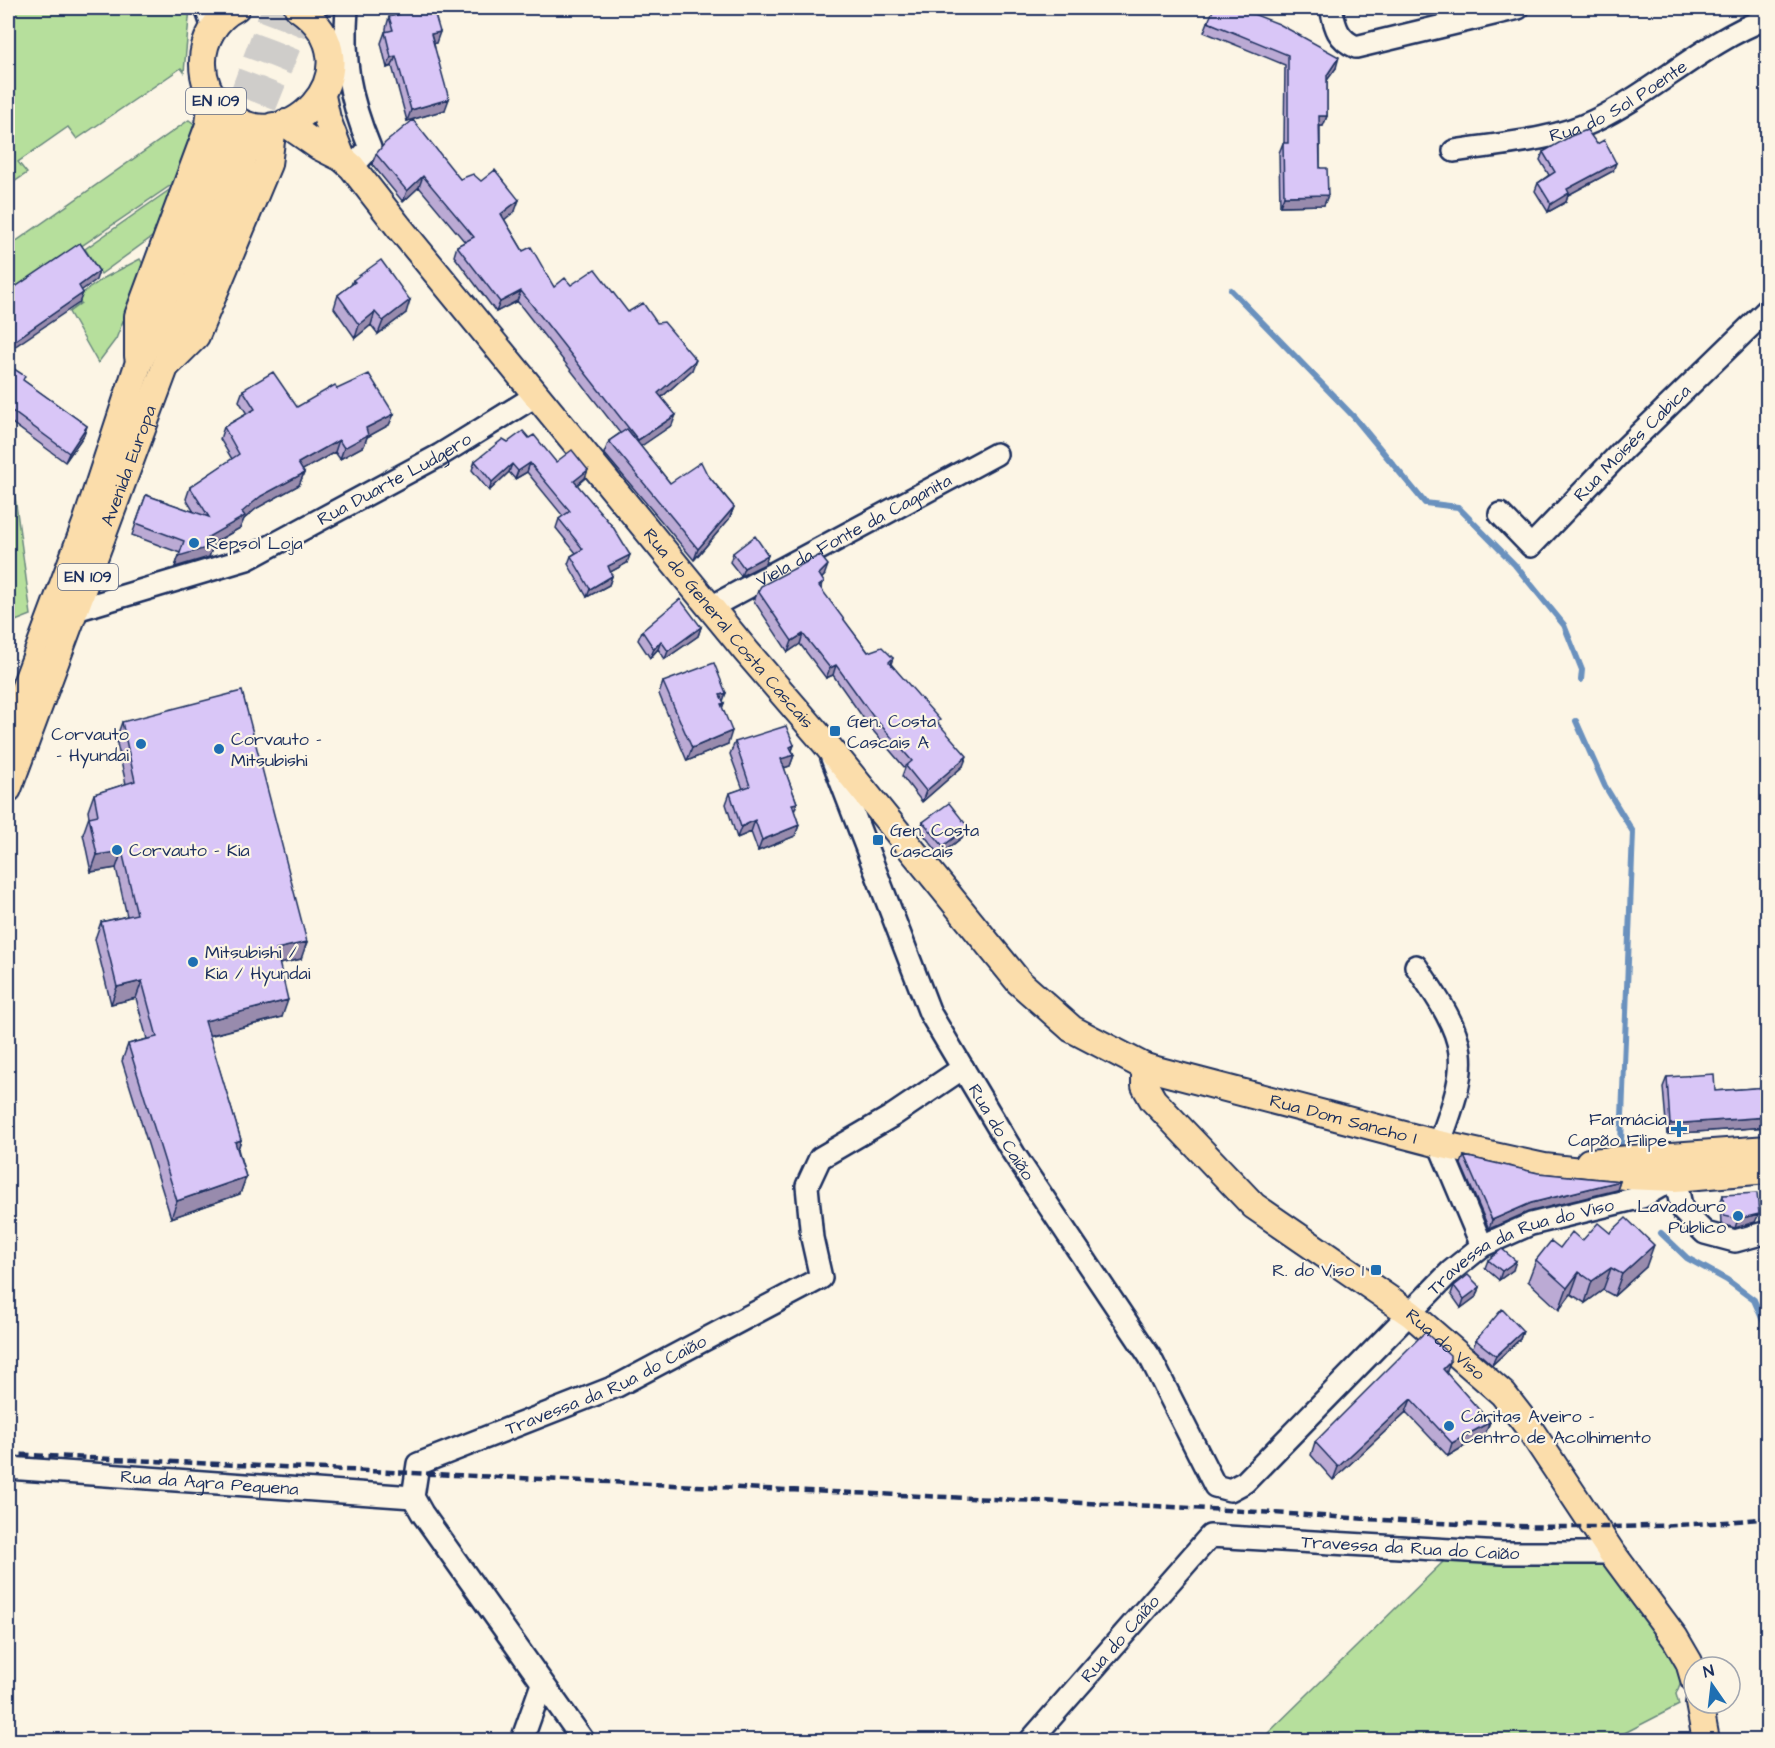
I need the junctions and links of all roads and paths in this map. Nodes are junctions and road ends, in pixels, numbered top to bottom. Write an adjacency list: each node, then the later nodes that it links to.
1 (236, 8): 6 (main road, EN 109)
2 (298, 8): 8 (main road)
3 (347, 8): 14 (street)
4 (1331, 8): 5 (street)
5 (1517, 8)
6 (210, 18): 10 (main road, EN 109)
7 (1767, 18): 13 (street, Rua do Sol Poente)
8 (325, 20): 9 (main road)
9 (322, 96): 11 (main road); 14 (main road, Rua do General Costa Cascais)
10 (212, 97): 11 (main road, EN 109); 18 (main road)
11 (279, 125): 12 (main road, Rua do General Costa Cascais); 15 (main road)
12 (318, 146): 14 (main road, Rua do General Costa Cascais); 15 (main road)
13 (1454, 151)
14 (347, 163): 19 (main road, Rua do General Costa Cascais)
15 (268, 164): 17 (main road)
16 (1767, 309): 21 (street, Rua Moisés Cabica)
17 (168, 364): 18 (main road, Avenida Europa / EN 109); 23 (main road, Avenida Europa / EN 109)
18 (138, 365): 24 (main road, Avenida Europa / EN 109)
19 (537, 395): 22 (main road, Rua do General Costa Cascais); 23 (street, Rua Duarte Ludgero)
20 (996, 454): 22 (street, Viela da Fonte da Caganita)
21 (1500, 514)
22 (711, 607): 25 (main road, Rua do General Costa Cascais)
23 (76, 610): 26 (main road, Avenida Europa / EN 109)
24 (8, 732)
25 (826, 744): 28 (main road, Rua do General Costa Cascais); 29 (street, Rua do Caião)
26 (8, 789)
27 (1416, 966): 30 (street)
28 (1145, 1067): 30 (main road, Rua Dom Sancho I); 37 (main road, Rua do Viso)
29 (963, 1068): 39 (street, Rua do Caião); 40 (street, Travessa da Rua do Caião)
30 (1439, 1144): 32 (main road, Rua Dom Sancho I); 36 (street)
31 (1767, 1149): 32 (main road, Rua Dom Sancho I)
32 (1544, 1167): 34 (main road, Rua Dom Sancho I)
33 (1767, 1170): 34 (main road, Rua Dom Sancho I)
34 (1676, 1178): 35 (street); 36 (street, Travessa da Rua do Viso)
35 (1767, 1232)
36 (1482, 1246): 37 (street, Travessa da Rua do Viso)
37 (1411, 1314): 39 (street, Travessa da Rua do Viso); 42 (main road, Rua do Viso)
38 (8, 1468): 40 (street, Rua da Agra Pequena)
39 (1230, 1490)
40 (413, 1497): 44 (street)
41 (1210, 1536): 42 (street, Travessa da Rua do Caião); 48 (street, Rua do Caião)
42 (1612, 1553): 43 (main road, Rua do Viso)
43 (1685, 1655)
44 (542, 1684): 46 (street); 47 (street)
45 (1701, 1715): 49 (main road)
46 (522, 1740)
47 (583, 1740)
48 (1031, 1740)
49 (1706, 1740)

